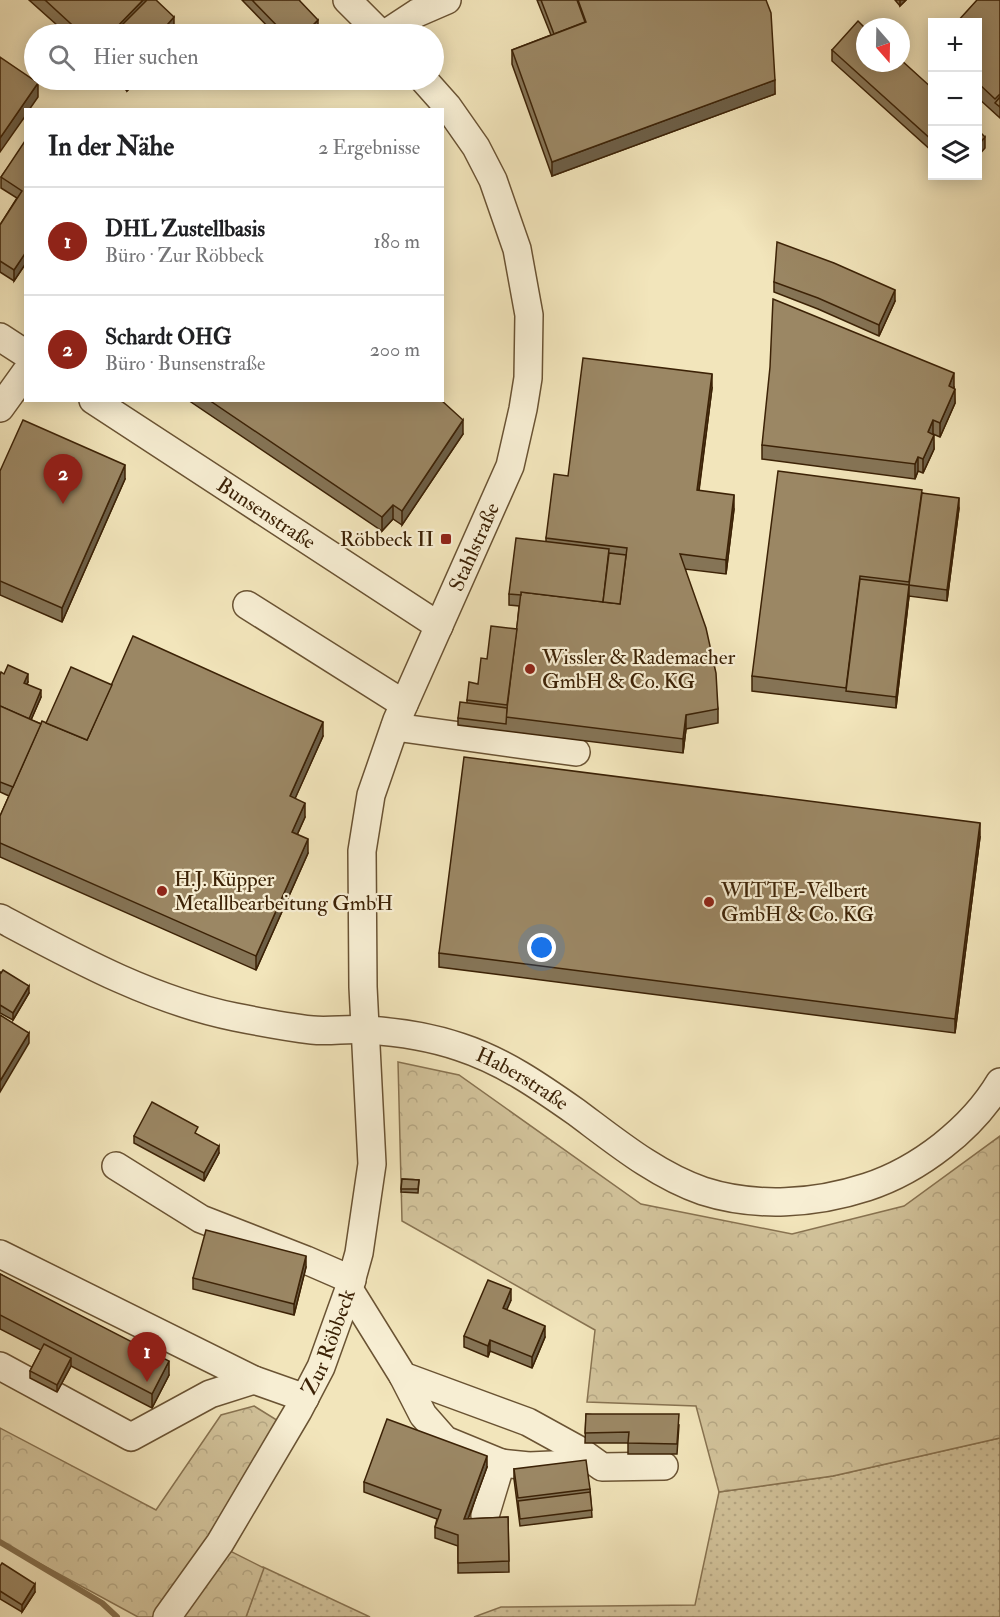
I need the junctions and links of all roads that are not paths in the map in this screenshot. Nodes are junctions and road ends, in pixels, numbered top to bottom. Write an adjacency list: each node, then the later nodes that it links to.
1 (447, 0): 4 (street)
2 (355, 3): 3 (street)
3 (374, 24)
4 (399, 24)
5 (432, 90): 12 (street, Stahlstraße)
6 (0, 337): 7 (street)
7 (24, 353)
8 (24, 375): 10 (street)
9 (96, 402): 12 (street, Bunsenstraße)
10 (0, 408)
11 (247, 606): 13 (street)
12 (439, 626): 13 (street, Stahlstraße)
13 (400, 716): 14 (street); 16 (street, Stahlstraße)
14 (576, 752)
15 (0, 918): 16 (street, Haberstraße)
16 (367, 1029): 17 (street, Haberstraße); 20 (street, Zur Röbbeck)
17 (1000, 1082)
18 (116, 1166): 20 (street)
19 (0, 1254): 23 (street)
20 (351, 1285): 22 (street); 24 (street, Zur Röbbeck)
21 (0, 1366): 23 (street)
22 (403, 1376): 25 (street); 27 (street)
23 (254, 1380): 24 (street)
24 (305, 1398): 29 (street, Zur Röbbeck)
25 (501, 1463): 27 (street); 28 (street)
26 (664, 1466): 27 (street)
27 (602, 1467)
28 (485, 1516)
29 (166, 1617)

